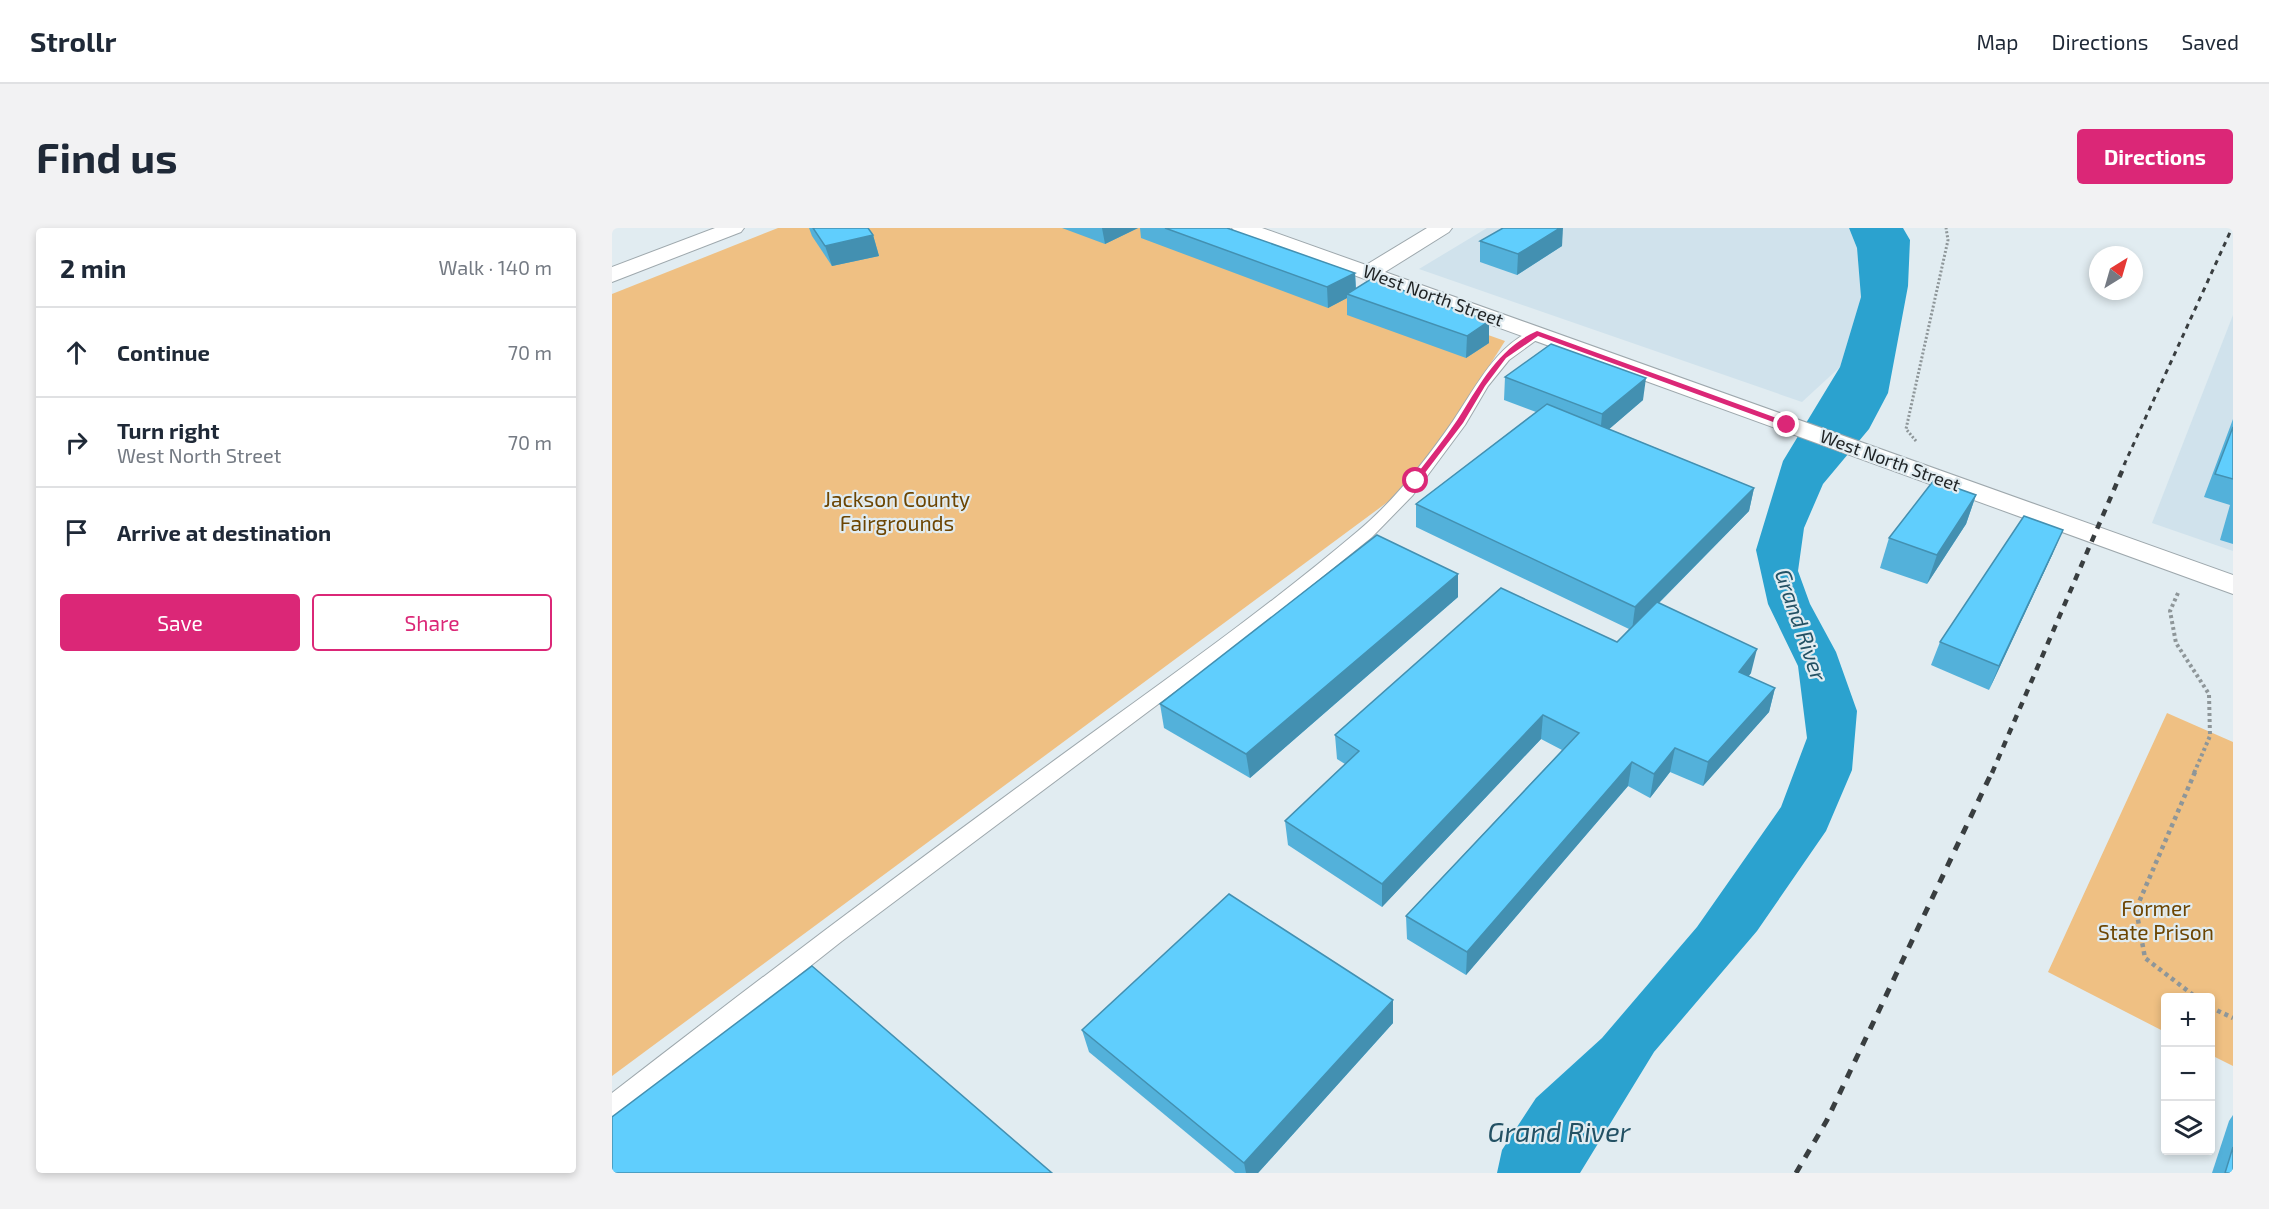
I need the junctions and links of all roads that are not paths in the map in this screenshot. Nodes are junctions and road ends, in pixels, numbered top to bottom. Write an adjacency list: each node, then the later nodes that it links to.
1 (734, 228): 5 (street)
2 (1242, 228): 4 (street, West North Street)
3 (1442, 228): 4 (street)
4 (1368, 273): 6 (street, West North Street)
5 (612, 275)
6 (1537, 333): 7 (street, West North Street); 8 (lane)
7 (2233, 585)
8 (612, 1108)

